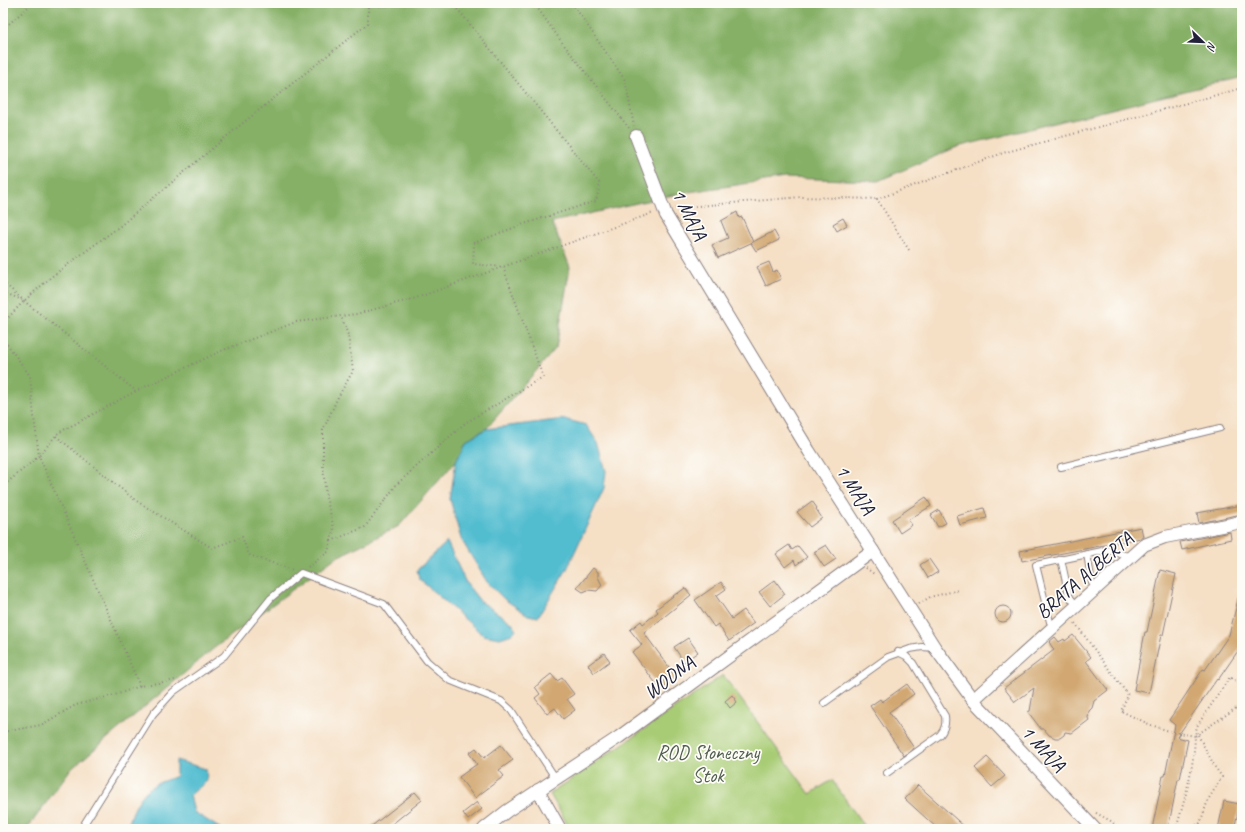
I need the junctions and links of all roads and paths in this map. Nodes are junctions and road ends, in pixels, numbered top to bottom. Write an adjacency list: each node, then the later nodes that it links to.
1 (33, 3): 6 (path)
2 (367, 3): 15 (path)
3 (451, 3): 12 (path)
4 (534, 3): 8 (path)
5 (572, 3): 8 (path)
6 (3, 29)
7 (1242, 88): 9 (path)
8 (636, 136): 10 (street, 1 MAJA)
9 (877, 199): 10 (path); 11 (path)
10 (664, 209): 12 (path); 27 (street, 1 MAJA)
11 (909, 250)
12 (503, 267): 16 (path); 26 (path)
13 (3, 282): 15 (path)
14 (3, 292): 15 (path)
15 (24, 301): 17 (path); 19 (path)
16 (341, 316): 19 (path); 26 (path)
17 (3, 323)
18 (3, 338): 22 (path)
19 (136, 391): 21 (path)
20 (1220, 428): 23 (lane)
21 (56, 436): 22 (path); 31 (path)
22 (38, 456): 24 (path); 41 (path)
23 (1061, 467)
24 (3, 486)
25 (1242, 522): 29 (street, BRATA ALBERTA)
26 (331, 541): 31 (path)
27 (873, 551): 34 (street, 1 MAJA); 48 (street, WODNA)
28 (1087, 554): 29 (lane); 30 (lane); 32 (lane)
29 (1131, 557): 32 (street, BRATA ALBERTA)
30 (1061, 559): 35 (lane); 36 (lane)
31 (301, 573): 39 (lane); 48 (lane)
32 (1097, 588): 35 (street, BRATA ALBERTA)
33 (959, 590): 34 (path)
34 (911, 610): 37 (street, 1 MAJA)
35 (1073, 610): 36 (street, BRATA ALBERTA); 46 (path)
36 (1054, 627): 42 (street, BRATA ALBERTA)
37 (935, 648): 38 (lane); 42 (street, 1 MAJA)
38 (898, 652): 43 (lane); 47 (lane)
39 (194, 677): 41 (path); 51 (lane)
40 (1242, 685): 46 (path)
41 (140, 686): 45 (path)
42 (973, 700): 54 (street, 1 MAJA)
43 (824, 703)
44 (1242, 704): 46 (path)
45 (3, 732)
46 (1196, 736): 50 (path); 55 (path)
47 (887, 773)
48 (556, 779): 49 (street, WODNA)
49 (538, 790): 52 (street, WODNA); 53 (street)
50 (1200, 823): 56 (path); 57 (path)
51 (81, 829)
52 (484, 829)
53 (560, 829)
54 (1095, 829)
55 (1176, 829)
56 (1189, 829)
57 (1198, 829)

